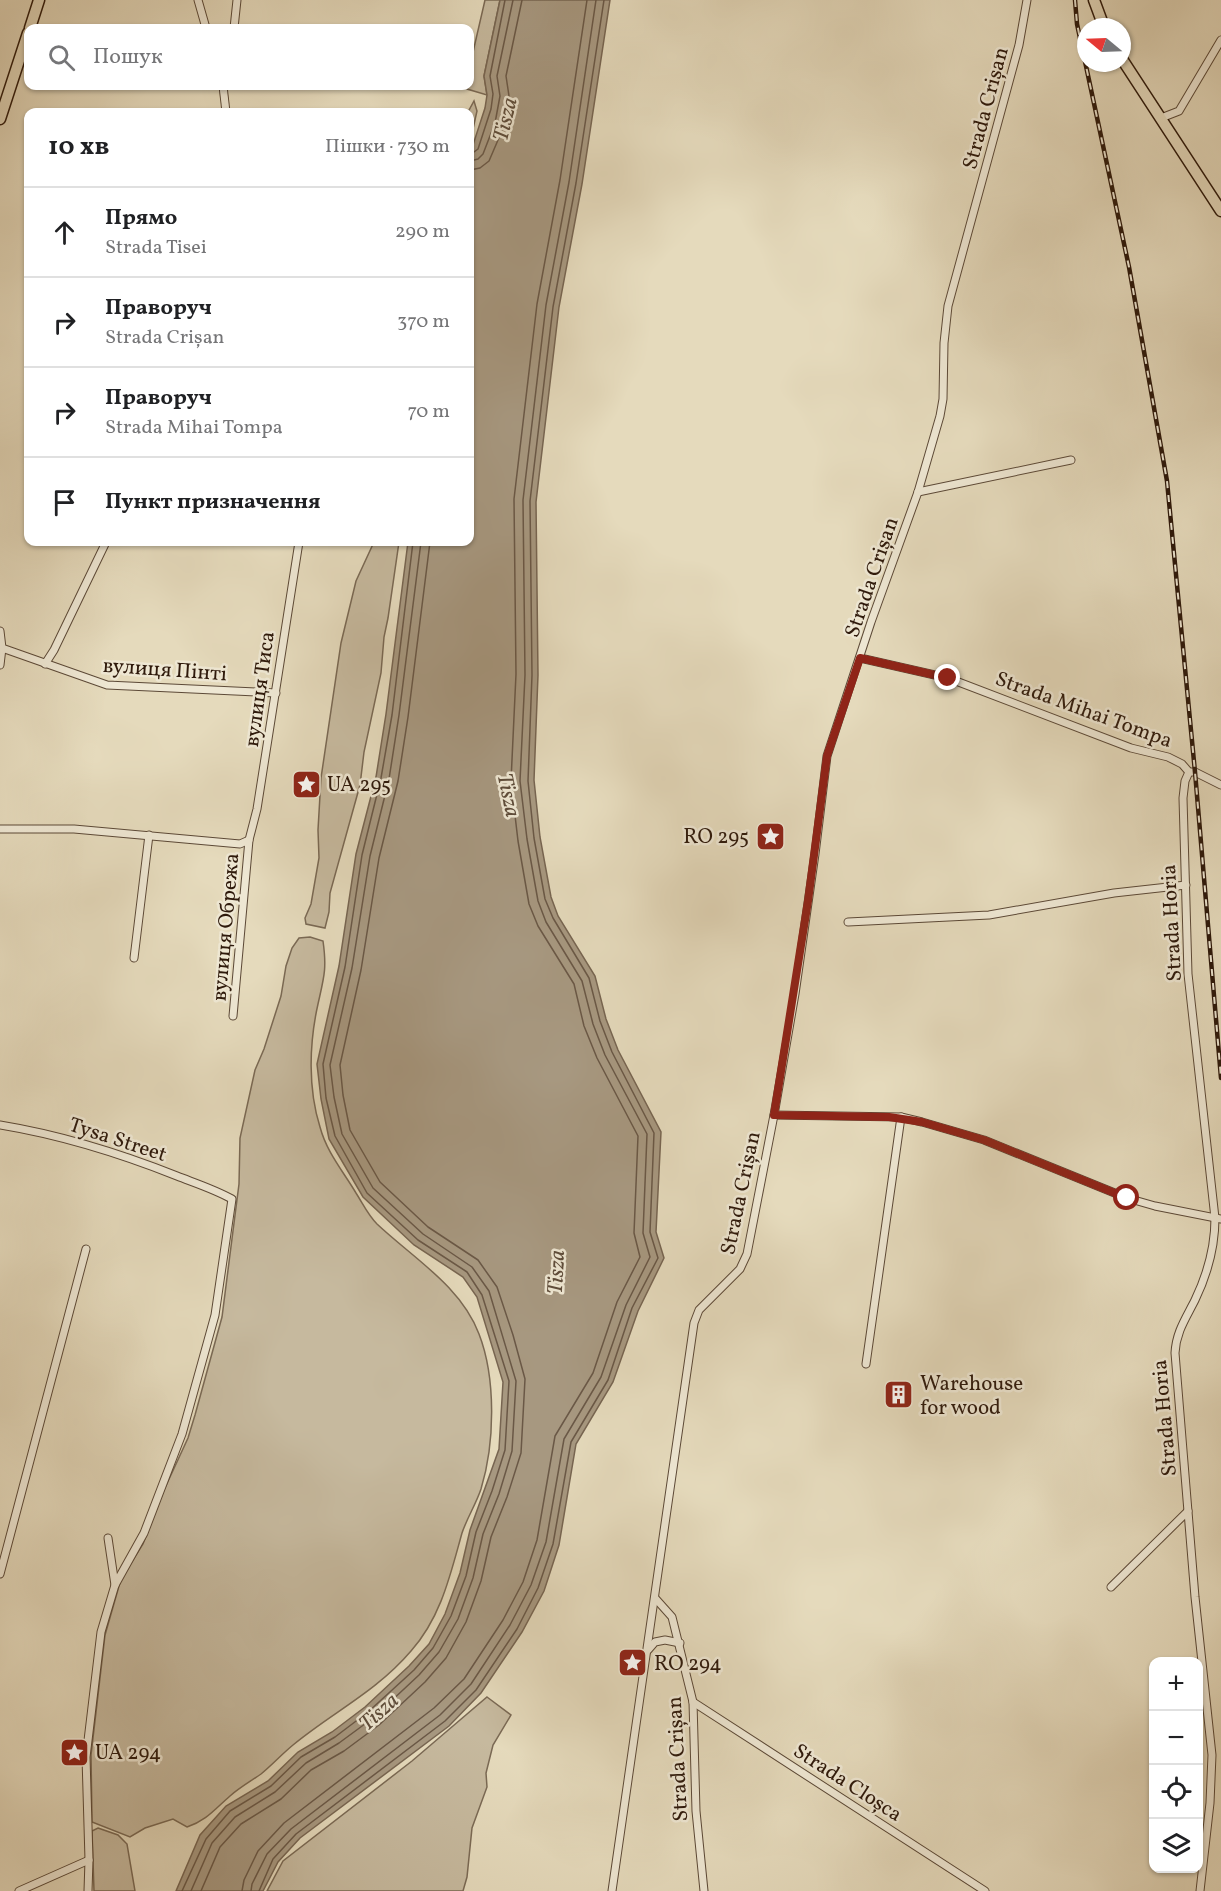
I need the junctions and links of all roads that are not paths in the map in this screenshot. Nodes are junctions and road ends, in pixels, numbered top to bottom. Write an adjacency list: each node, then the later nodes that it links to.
1 (39, 0): 7 (main road)
2 (198, 0): 8 (street)
3 (237, 0): 9 (street)
4 (1027, 0): 19 (street, Strada Crișan)
5 (1094, 0): 6 (main road)
6 (1101, 18)
7 (31, 24)
8 (205, 24)
9 (234, 24)
10 (1221, 40): 15 (street)
11 (24, 45): 16 (main road)
12 (1131, 72): 15 (main road)
13 (223, 90): 14 (street)
14 (226, 108)
15 (1161, 118): 17 (main road)
16 (0, 119)
17 (1221, 211)
18 (1071, 460): 19 (street)
19 (918, 492): 24 (street, Strada Crișan)
20 (104, 546): 25 (street)
21 (298, 546): 27 (street, вулиця Тиса)
22 (0, 631): 23 (street)
23 (2, 648): 25 (street, вулиця Пінті); 26 (street)
24 (860, 658): 28 (street, Strada Mihai Tompa); 37 (street, Strada Crișan)
25 (45, 664): 27 (street, вулиця Пінті)
26 (0, 665)
27 (276, 693): 32 (street, вулиця Тиса)
28 (1189, 772): 29 (street, Strada Mihai Tompa); 33 (street, Strada Horia)
29 (1221, 785)
30 (0, 829): 31 (street)
31 (149, 835): 32 (street); 35 (street)
32 (249, 840): 36 (street, вулиця Обрежа)
33 (1186, 885): 34 (street); 40 (street, Strada Horia)
34 (848, 922)
35 (134, 958)
36 (233, 1016)
37 (774, 1115): 38 (street); 48 (street, Strada Crișan)
38 (901, 1117): 40 (street); 42 (street)
39 (0, 1125): 46 (street, Tysa Street)
40 (1218, 1219): 43 (street, Strada Horia)
41 (86, 1249): 45 (street)
42 (866, 1364)
43 (1188, 1511): 47 (street); 58 (street, Strada Horia)
44 (108, 1538): 46 (street)
45 (0, 1574)
46 (115, 1585): 52 (street)
47 (1111, 1587)
48 (655, 1598): 49 (street, Strada Crișan); 50 (street)
49 (680, 1642): 50 (street); 51 (street, Strada Crișan)
50 (647, 1652): 55 (street)
51 (693, 1702): 56 (street, Strada Crișan); 57 (street, Strada Cloșca)
52 (89, 1860): 53 (street); 54 (street)
53 (19, 1891)
54 (88, 1891)
55 (612, 1891)
56 (704, 1891)
57 (985, 1891)
58 (1200, 1891)

